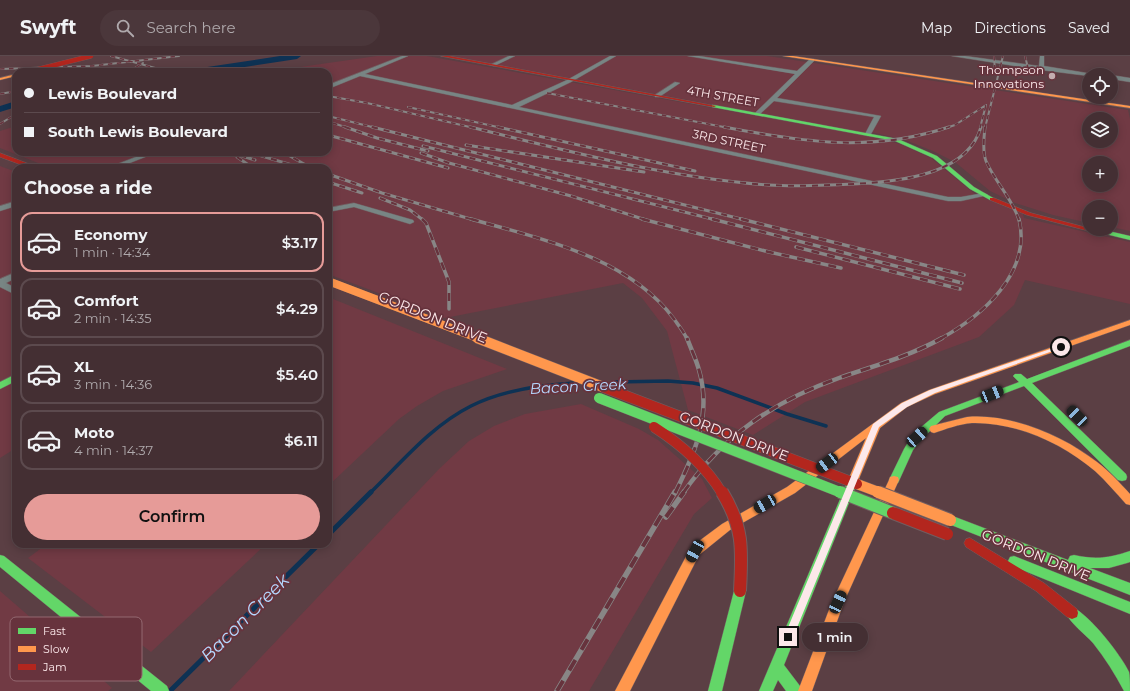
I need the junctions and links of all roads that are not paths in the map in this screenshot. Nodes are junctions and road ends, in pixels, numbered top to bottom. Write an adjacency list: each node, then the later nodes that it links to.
1 (91, 56): 12 (main road, bridge)
2 (406, 56): 16 (street)
3 (443, 56): 11 (main road, 4TH STREET)
4 (513, 56): 11 (street)
5 (614, 56): 20 (street)
6 (690, 56): 14 (street)
7 (785, 56): 10 (main road)
8 (954, 56): 13 (street)
9 (1042, 56): 13 (street)
10 (812, 60): 14 (street); 27 (main road)
11 (492, 65): 20 (main road, 4TH STREET)
12 (43, 68)
13 (1041, 68): 15 (street)
14 (798, 73): 25 (street)
15 (1082, 73)
16 (361, 75): 23 (street); 26 (street, 3RD STREET)
17 (12, 76): 19 (main road)
18 (1118, 78): 21 (street)
19 (0, 79)
20 (570, 80): 24 (main road, 4TH STREET); 26 (street)
21 (1130, 80)
22 (677, 83): 24 (street)
23 (332, 86)
24 (657, 96): 28 (main road, 4TH STREET)
25 (773, 98): 28 (street); 29 (street)
26 (513, 107): 36 (street, 3RD STREET)
27 (1130, 107)
28 (757, 114): 29 (main road, 4TH STREET)
29 (868, 134): 36 (main road, 4TH STREET)
30 (0, 155): 33 (main road)
31 (143, 156): 34 (street)
32 (0, 161): 35 (main road)
33 (24, 164)
34 (121, 164)
35 (12, 165)
36 (984, 195): 41 (main road)
37 (12, 204): 38 (street)
38 (0, 209)
39 (332, 209): 40 (street)
40 (410, 222)
41 (1082, 227)
42 (1118, 235): 43 (main road)
43 (1130, 238)
44 (12, 277): 45 (street)
45 (0, 282): 47 (street)
46 (332, 283): 62 (main road, GORDON DRIVE, bridge)
47 (12, 290)
48 (332, 292): 49 (main road, GORDON DRIVE)
49 (404, 320)
50 (1130, 322): 53 (main road)
51 (1130, 343): 53 (main road)
52 (1007, 367): 53 (main road); 55 (main road); 58 (main road)
53 (1028, 370): 55 (main road); 57 (main road)
54 (12, 379): 56 (main road)
55 (1025, 382): 59 (main road); 60 (main road)
56 (0, 386)
57 (1046, 386)
58 (876, 426): 69 (main road); 75 (main road)
59 (917, 437): 61 (main road); 71 (main road)
60 (1130, 494)
61 (1130, 501)
62 (963, 525): 64 (main road); 66 (main road, GORDON DRIVE)
63 (970, 543): 67 (main road, GORDON DRIVE); 73 (main road); 76 (main road, GORDON DRIVE, bridge)
64 (1130, 556)
65 (0, 560): 68 (main road)
66 (1130, 589)
67 (1130, 608)
68 (70, 617)
69 (776, 666): 77 (main road); 78 (main road)
70 (142, 675): 74 (main road)
71 (810, 675): 72 (main road); 79 (main road)
72 (817, 686)
73 (1130, 688)
74 (162, 691)
75 (622, 691)
76 (715, 691)
77 (766, 691)
78 (795, 691)
79 (805, 691)

